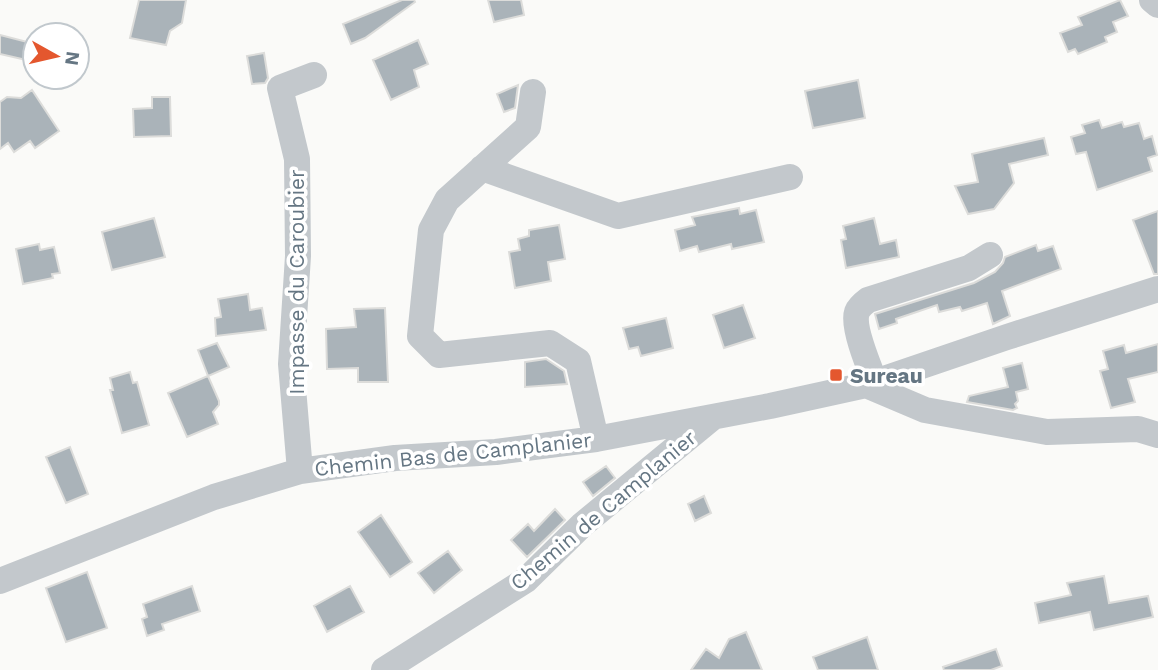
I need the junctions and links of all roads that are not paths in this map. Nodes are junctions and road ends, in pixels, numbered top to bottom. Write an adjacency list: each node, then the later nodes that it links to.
1 (1152, 0): 2 (street)
2 (1158, 5)
3 (314, 75): 13 (street, Impasse du Caroubier)
4 (533, 92): 5 (street)
5 (482, 168): 6 (street); 12 (street)
6 (790, 177)
7 (990, 255): 9 (street)
8 (1158, 289): 9 (street, Chemin de Camplanier)
9 (871, 383): 10 (street, Chemin de Camplanier); 11 (street)
10 (714, 416): 12 (street, Chemin Bas de Camplanier); 15 (street, Chemin de Camplanier)
11 (1158, 435)
12 (596, 439): 13 (street, Chemin Bas de Camplanier)
13 (300, 471): 14 (street, Chemin Bas de Camplanier)
14 (0, 582)
15 (384, 670)

